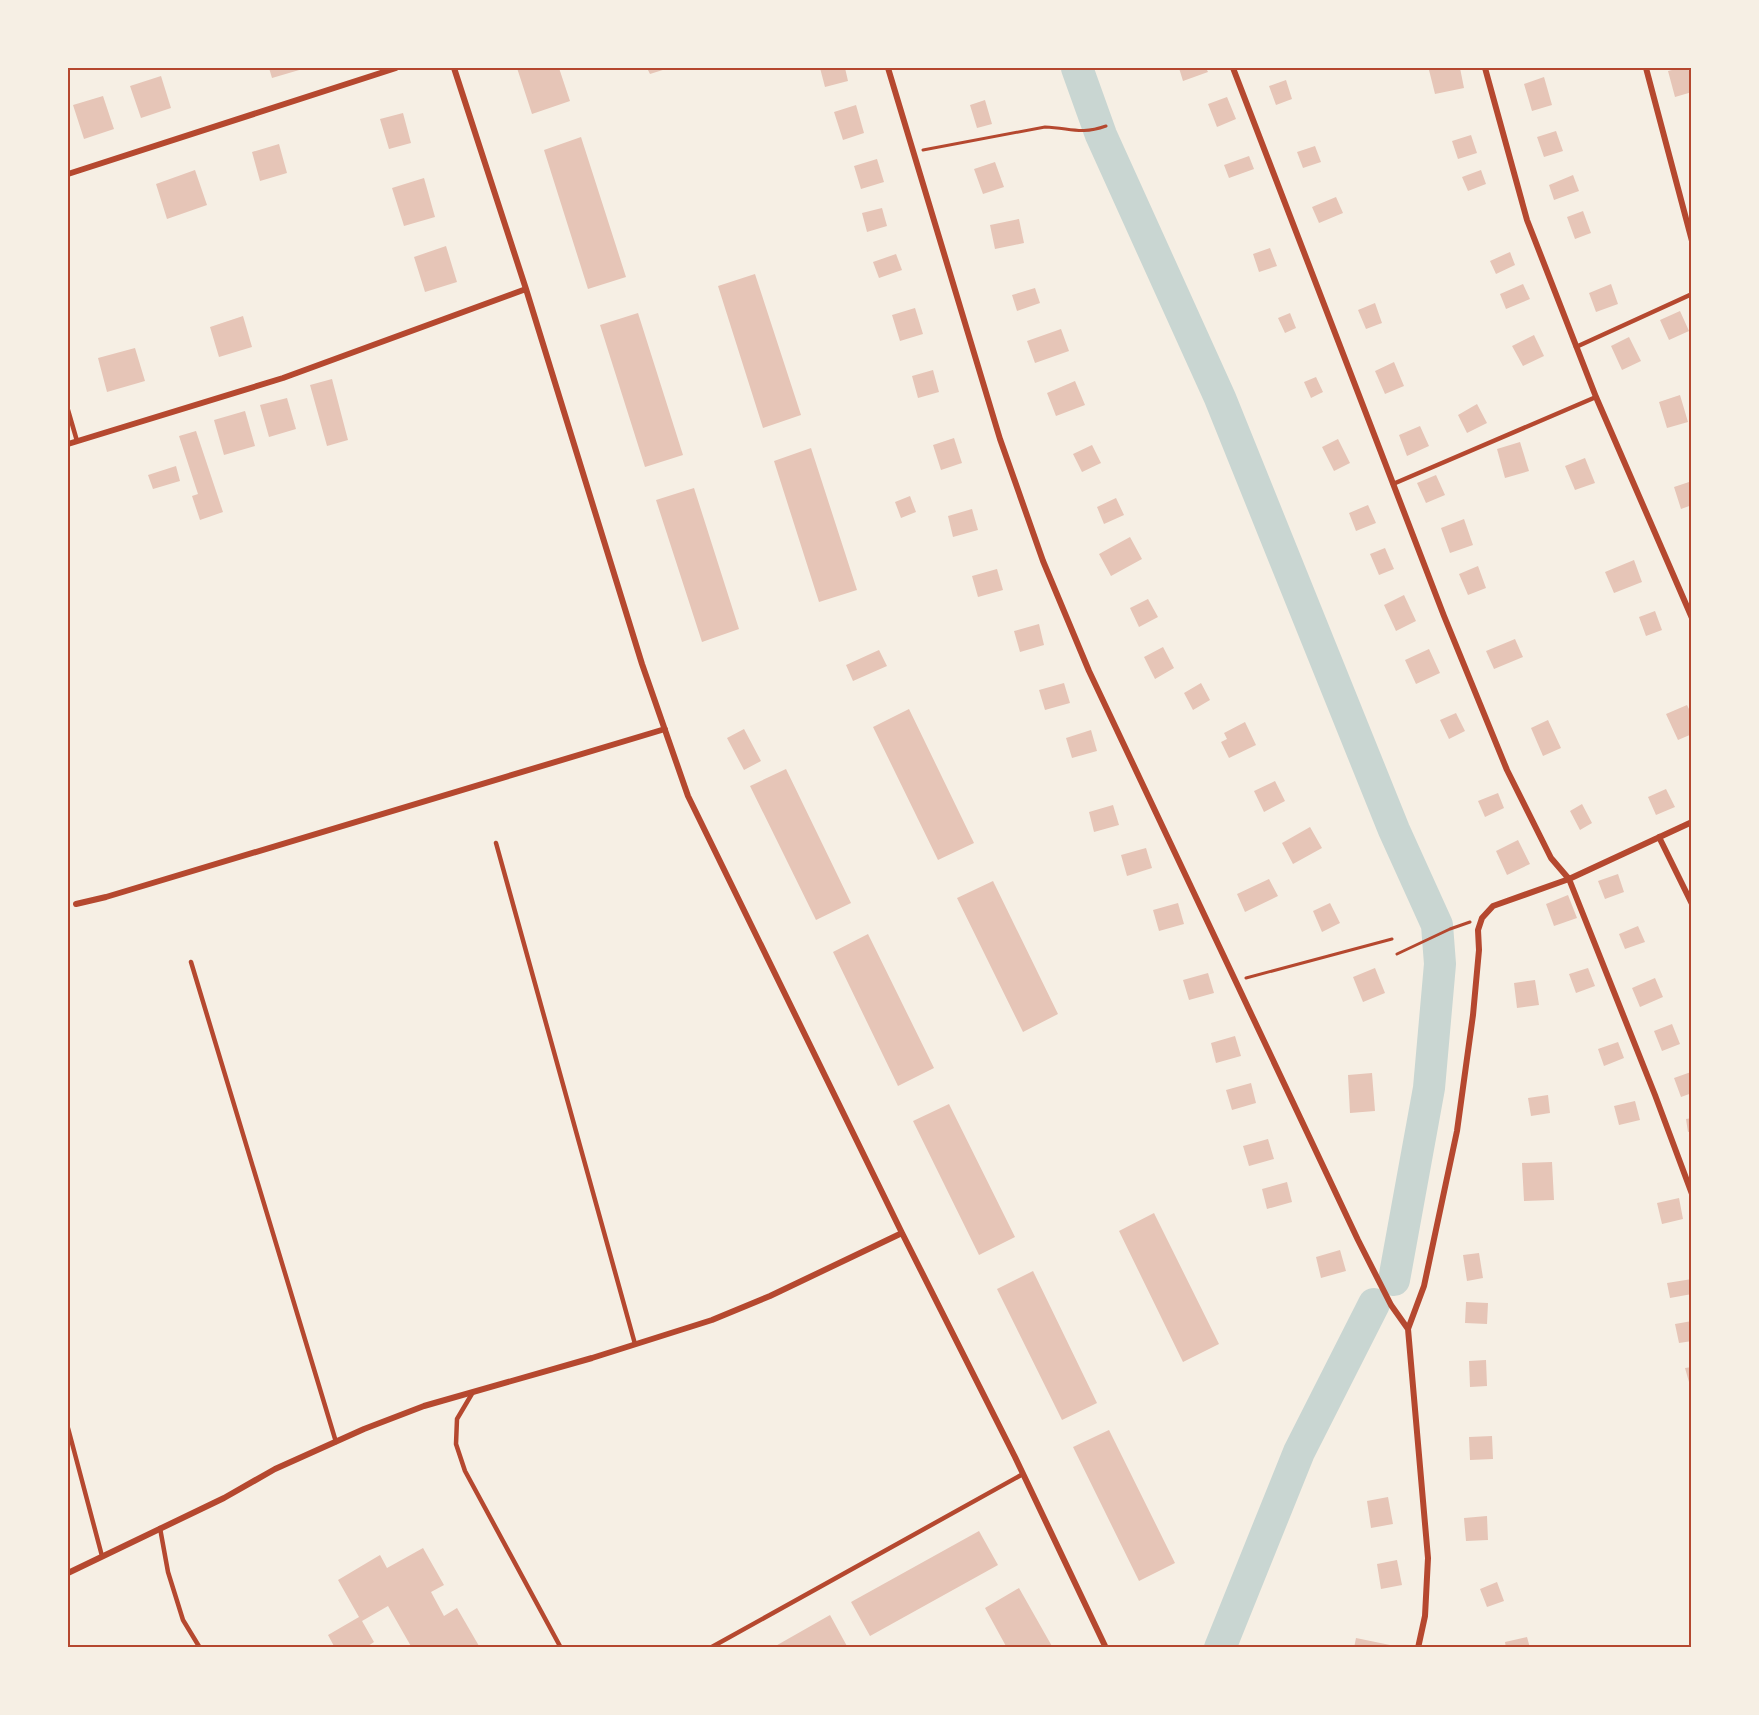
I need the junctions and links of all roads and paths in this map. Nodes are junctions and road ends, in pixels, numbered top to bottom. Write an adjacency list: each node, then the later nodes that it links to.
1 (396, 68): 9 (street)
2 (454, 68): 11 (street)
3 (888, 68): 8 (street)
4 (1233, 68): 18 (street)
5 (1485, 68): 13 (street)
6 (1646, 68): 10 (street)
7 (1106, 126): 8 (path)
8 (914, 152): 31 (street)
9 (68, 174)
10 (1692, 241)
11 (526, 289): 16 (street); 20 (street)
12 (1692, 294): 13 (lane)
13 (1576, 347): 14 (street)
14 (1596, 397): 18 (lane); 19 (street)
15 (68, 410): 16 (lane)
16 (77, 441): 17 (street)
17 (68, 444)
18 (1393, 484): 24 (street)
19 (1692, 618)
20 (665, 729): 25 (street); 33 (street)
21 (1692, 822): 22 (street)
22 (1659, 837): 24 (street); 26 (street)
23 (496, 843): 35 (lane)
24 (1569, 879): 27 (street); 32 (street)
25 (76, 904)
26 (1692, 904)
27 (1482, 918): 29 (path); 34 (street)
28 (1392, 939): 31 (path)
29 (1397, 954)
30 (191, 962): 38 (lane)
31 (1235, 981): 34 (street)
32 (1692, 1194)
33 (902, 1233): 35 (street); 39 (street)
34 (1408, 1329): 47 (street)
35 (635, 1344): 36 (street)
36 (473, 1392): 38 (street); 44 (lane)
37 (68, 1428): 41 (lane)
38 (336, 1442): 40 (street)
39 (1023, 1474): 45 (lane); 46 (street)
40 (160, 1528): 41 (street); 43 (lane)
41 (102, 1556): 42 (street)
42 (68, 1573)
43 (200, 1647)
44 (561, 1647)
45 (710, 1647)
46 (1106, 1647)
47 (1418, 1647)

